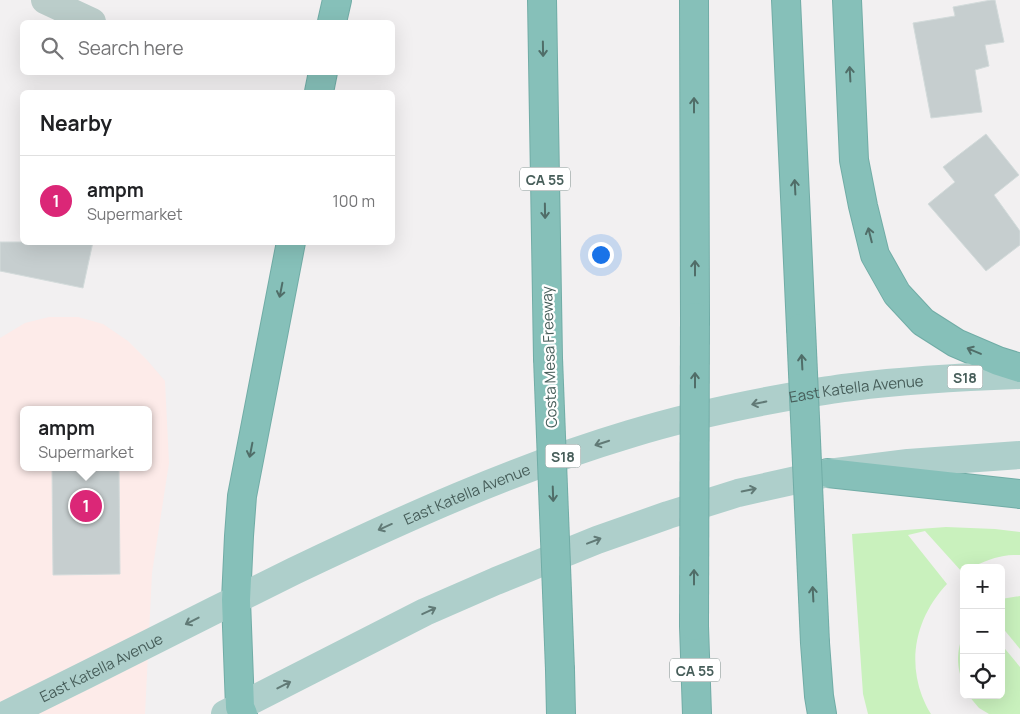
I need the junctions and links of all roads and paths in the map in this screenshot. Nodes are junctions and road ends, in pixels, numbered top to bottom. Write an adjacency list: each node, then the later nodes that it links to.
1 (45, 0): 7 (street)
2 (337, 0): 8 (highway)
3 (542, 0): 21 (highway, Costa Mesa Freeway / CA 55, one-way to 21, bridge)
4 (694, 0): 22 (highway, CA 55, one-way to 4, bridge)
5 (786, 0): 23 (highway, one-way to 5, bridge)
6 (847, 0): 12 (highway, one-way to 6)
7 (88, 20)
8 (332, 20)
9 (322, 75): 10 (highway)
10 (319, 90)
11 (289, 245): 17 (highway, one-way to 17)
12 (1020, 368)
13 (1020, 375): 17 (main road, East Katella Avenue / S18, one-way to 17)
14 (1020, 455): 15 (main road)
15 (828, 473): 16 (highway); 19 (main road, one-way to 15)
16 (1020, 494)
17 (236, 600): 18 (main road, East Katella Avenue, one-way to 18); 19 (highway)
18 (36, 708): 20 (main road, East Katella Avenue)
19 (236, 712)
20 (8, 714)
21 (561, 714)
22 (696, 714)
23 (822, 714)

